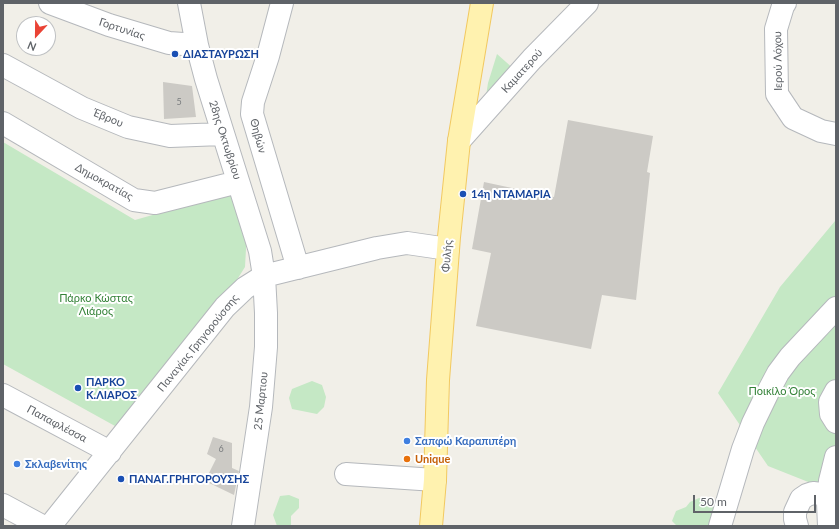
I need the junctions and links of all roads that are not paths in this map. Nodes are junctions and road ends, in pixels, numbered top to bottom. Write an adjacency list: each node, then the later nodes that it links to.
1 (50, 3): 7 (street, Γορτυνίας)
2 (188, 3): 7 (street, 28ης Οκτωβρίου)
3 (282, 3): 15 (street, Θηβών)
4 (482, 3): 12 (main road, Φυλής)
5 (587, 3): 12 (street, Καματερού)
6 (785, 3): 11 (street, Ιερού Λόχου)
7 (197, 45): 10 (street, 28ης Οκτωβρίου)
8 (3, 65): 10 (street, Έβρου)
9 (3, 123): 13 (street, Δημοκρατίας)
10 (222, 134): 13 (street, 28ης Οκτωβρίου)
11 (836, 134)
12 (459, 141): 14 (main road, Φυλής)
13 (238, 182): 16 (street, 28ης Οκτωβρίου)
14 (448, 249): 15 (street, Παναγίας Γρηγορούσσης); 24 (main road, Φυλής)
15 (298, 268): 16 (street, Παναγίας Γρηγορούσσης)
16 (264, 276): 21 (street, Παναγίας Γρηγορούσσης); 30 (street, 25 Μαρτιου)
17 (836, 308): 31 (street)
18 (836, 391): 20 (street)
19 (3, 395): 21 (street, Παπαφλέσσα)
20 (836, 422)
21 (110, 452): 29 (street, Παναγίας Γρηγορούσσης)
22 (836, 457): 25 (street)
23 (346, 474): 24 (street)
24 (435, 480): 27 (main road, Φυλής)
25 (829, 495): 32 (street); 33 (street)
26 (3, 505): 28 (street)
27 (433, 521)
28 (42, 526)
29 (50, 526)
30 (243, 526)
31 (720, 526)
32 (797, 526)
33 (829, 526)

